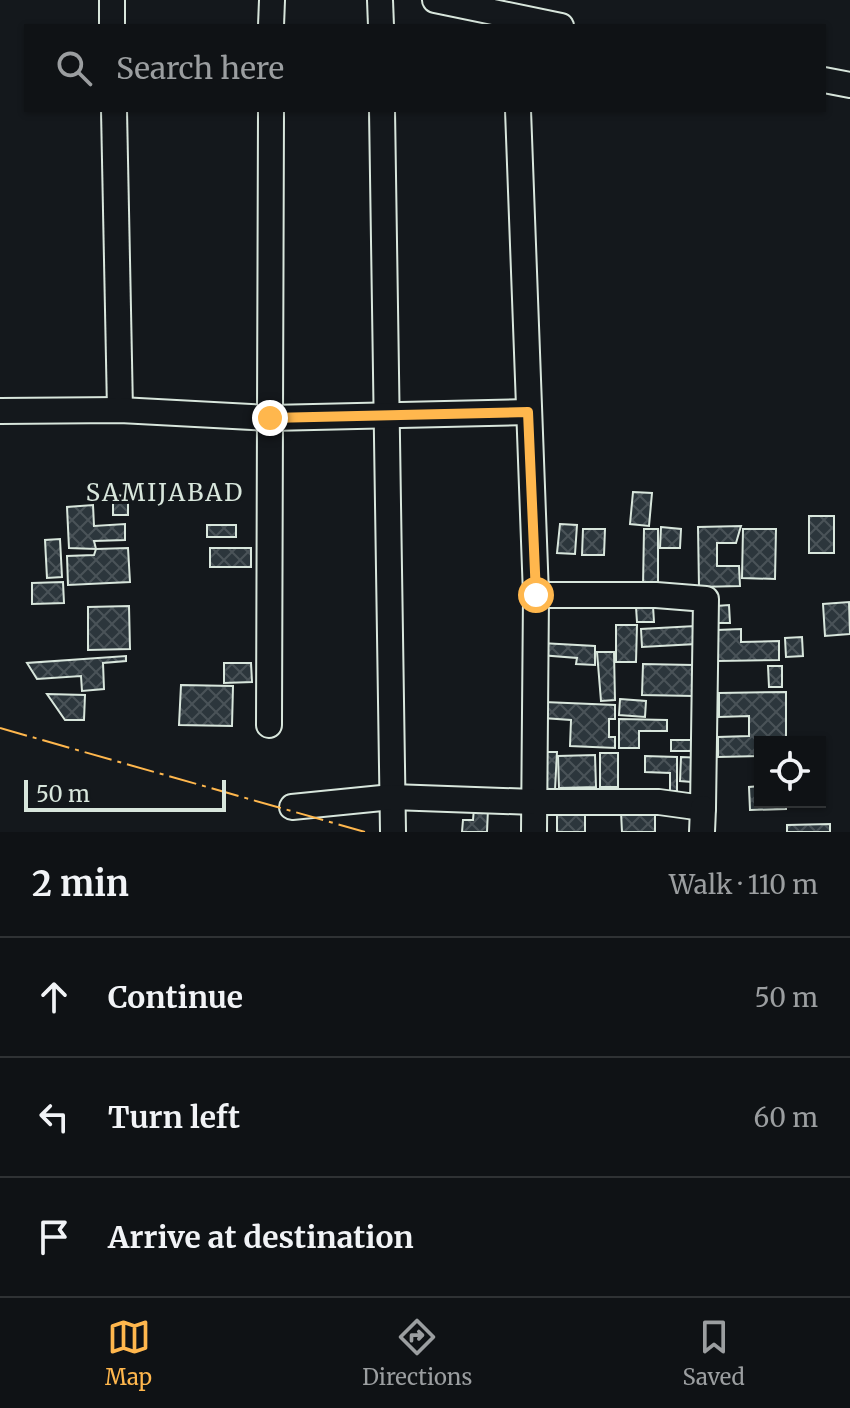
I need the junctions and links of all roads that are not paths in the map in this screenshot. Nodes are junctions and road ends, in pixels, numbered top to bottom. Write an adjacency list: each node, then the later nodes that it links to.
1 (112, 0): 6 (street)
2 (272, 0): 7 (street)
3 (380, 0): 8 (street)
4 (435, 0): 5 (street)
5 (515, 21): 9 (street)
6 (112, 24)
7 (271, 24)
8 (381, 24)
9 (543, 24)
10 (826, 80): 11 (street)
11 (850, 85)
12 (114, 112): 16 (street)
13 (271, 112): 20 (street)
14 (382, 112): 19 (street)
15 (518, 112): 18 (street)
16 (120, 410): 17 (street); 20 (street)
17 (0, 411)
18 (528, 412): 19 (street); 21 (street)
19 (387, 415): 20 (street); 23 (street)
20 (270, 418): 22 (street)
21 (536, 595): 24 (street); 26 (street)
22 (269, 725)
23 (392, 797): 24 (street); 25 (street); 27 (street)
24 (534, 802): 26 (street); 28 (street)
25 (292, 807)
26 (703, 820)
27 (393, 832)
28 (534, 832)

